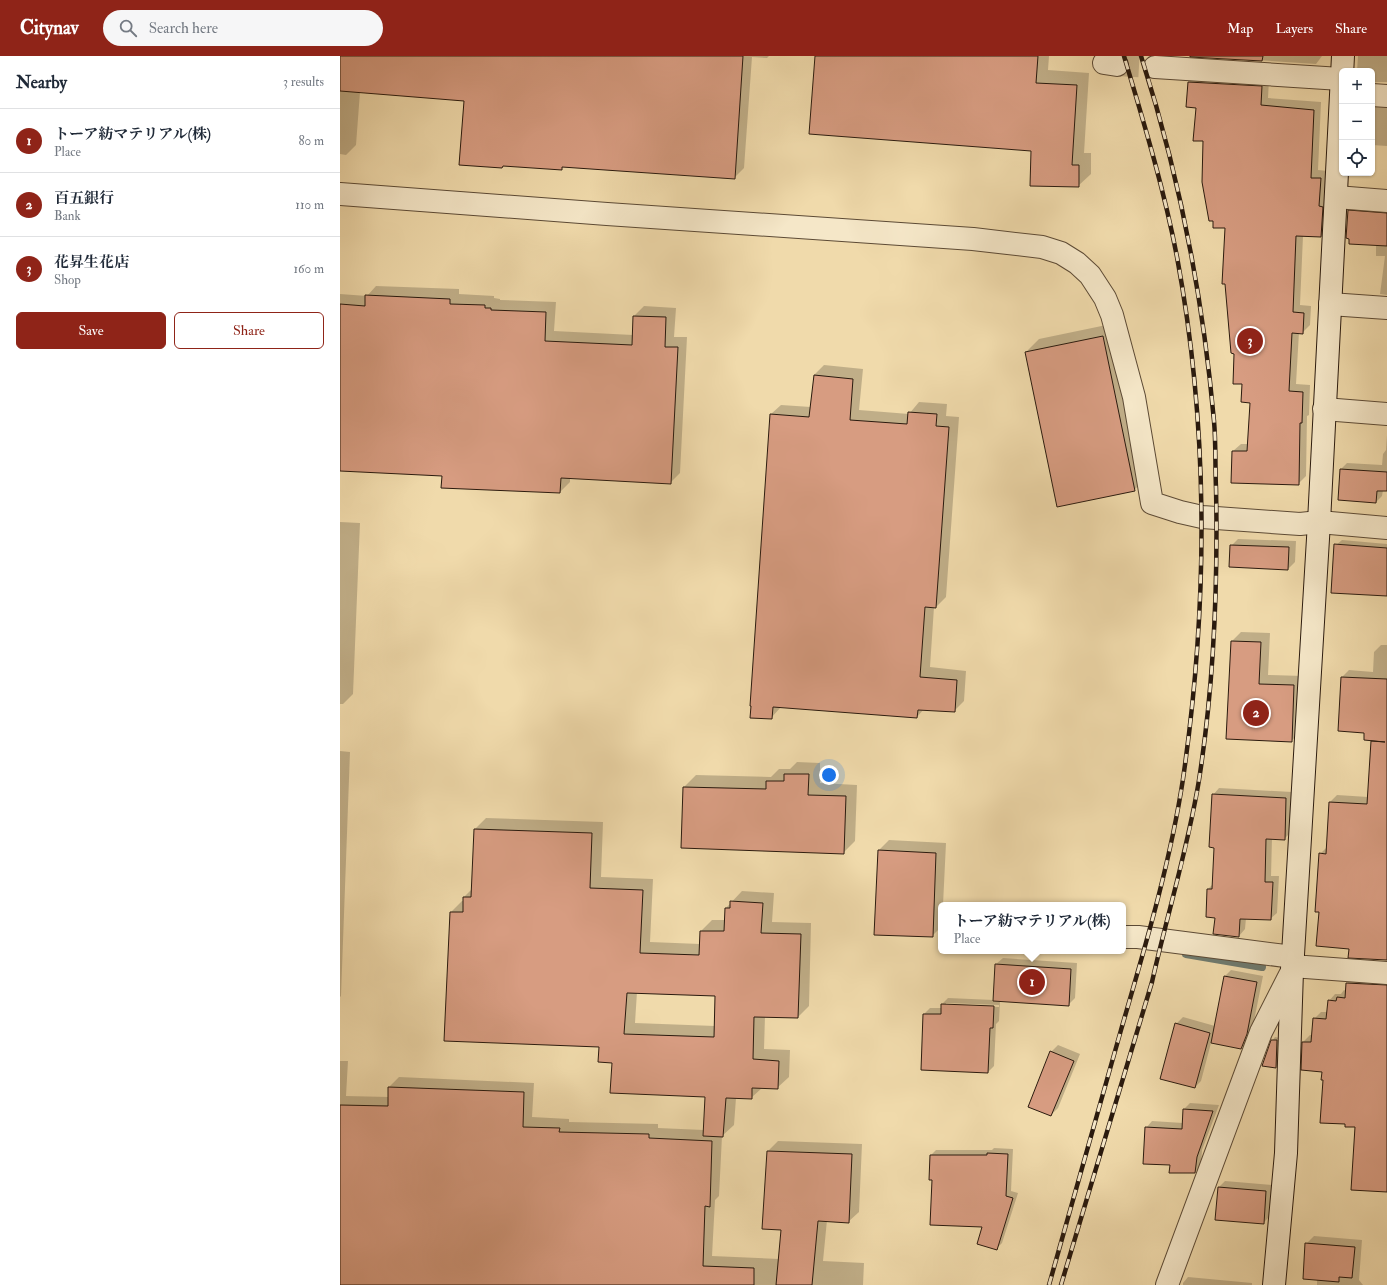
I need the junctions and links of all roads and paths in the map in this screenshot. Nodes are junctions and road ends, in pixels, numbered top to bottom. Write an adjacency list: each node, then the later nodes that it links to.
1 (1343, 56): 3 (street)
2 (1155, 67): 4 (street)
3 (1342, 68)
4 (1339, 89)
5 (1375, 95): 6 (street)
6 (1387, 96)
7 (1340, 104): 9 (street)
8 (340, 194): 15 (street)
9 (1336, 197): 10 (street); 11 (street)
10 (1387, 201)
11 (1330, 304): 12 (street); 13 (street)
12 (1387, 308)
13 (1324, 409): 14 (street); 15 (street)
14 (1387, 414)
15 (1319, 522): 16 (street); 18 (street)
16 (1387, 528)
17 (1126, 938): 18 (street)
18 (1292, 964): 19 (street); 20 (street); 21 (street)
19 (1387, 973)
20 (1167, 1285)
21 (1274, 1285)

